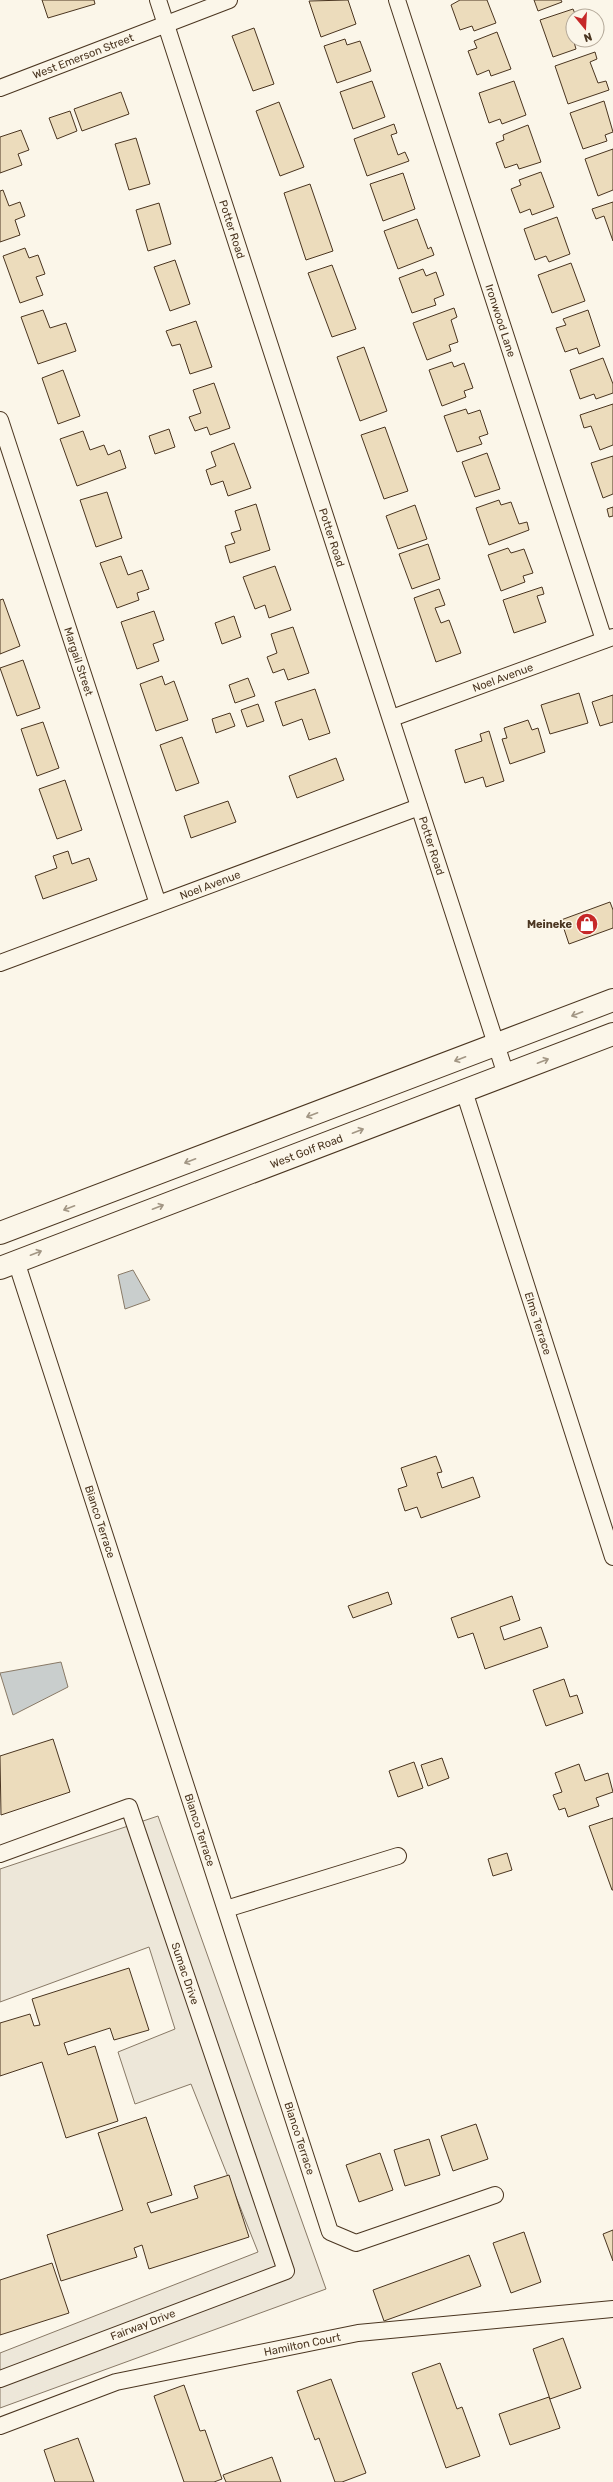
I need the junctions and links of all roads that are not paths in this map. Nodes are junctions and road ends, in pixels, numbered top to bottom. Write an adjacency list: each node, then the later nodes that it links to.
1 (158, 0): 4 (street, Potter Road)
2 (229, 0): 4 (street, West Emerson Street)
3 (397, 0): 7 (street, Ironwood Lane)
4 (166, 23): 5 (street, West Emerson Street); 8 (street, Potter Road)
5 (0, 88)
6 (0, 420): 10 (street, Margail Street)
7 (609, 639): 8 (street, Noel Avenue)
8 (392, 718): 9 (street, Potter Road)
9 (419, 807): 10 (street, Noel Avenue); 14 (street, Potter Road)
10 (158, 904): 11 (street, Noel Avenue)
11 (0, 963)
12 (613, 1000): 14 (main road, one-way to 14)
13 (613, 1034): 15 (main road, West Golf Road, one-way to 13)
14 (496, 1045): 15 (street, Potter Road); 17 (main road, one-way to 17)
15 (506, 1075): 16 (main road, West Golf Road)
16 (464, 1091): 18 (main road, West Golf Road, one-way to 16); 19 (street, Elms Terrace)
17 (0, 1233)
18 (8, 1264): 22 (street, Bianco Terrace)
19 (613, 1557)
20 (0, 1854): 24 (street, Sumac Drive)
21 (398, 1856): 22 (street)
22 (226, 1909): 23 (street, Bianco Terrace)
23 (495, 2195)
24 (286, 2271): 26 (street, Fairway Drive)
25 (613, 2309): 27 (street, Hamilton Court)
26 (0, 2379)
27 (0, 2426)

